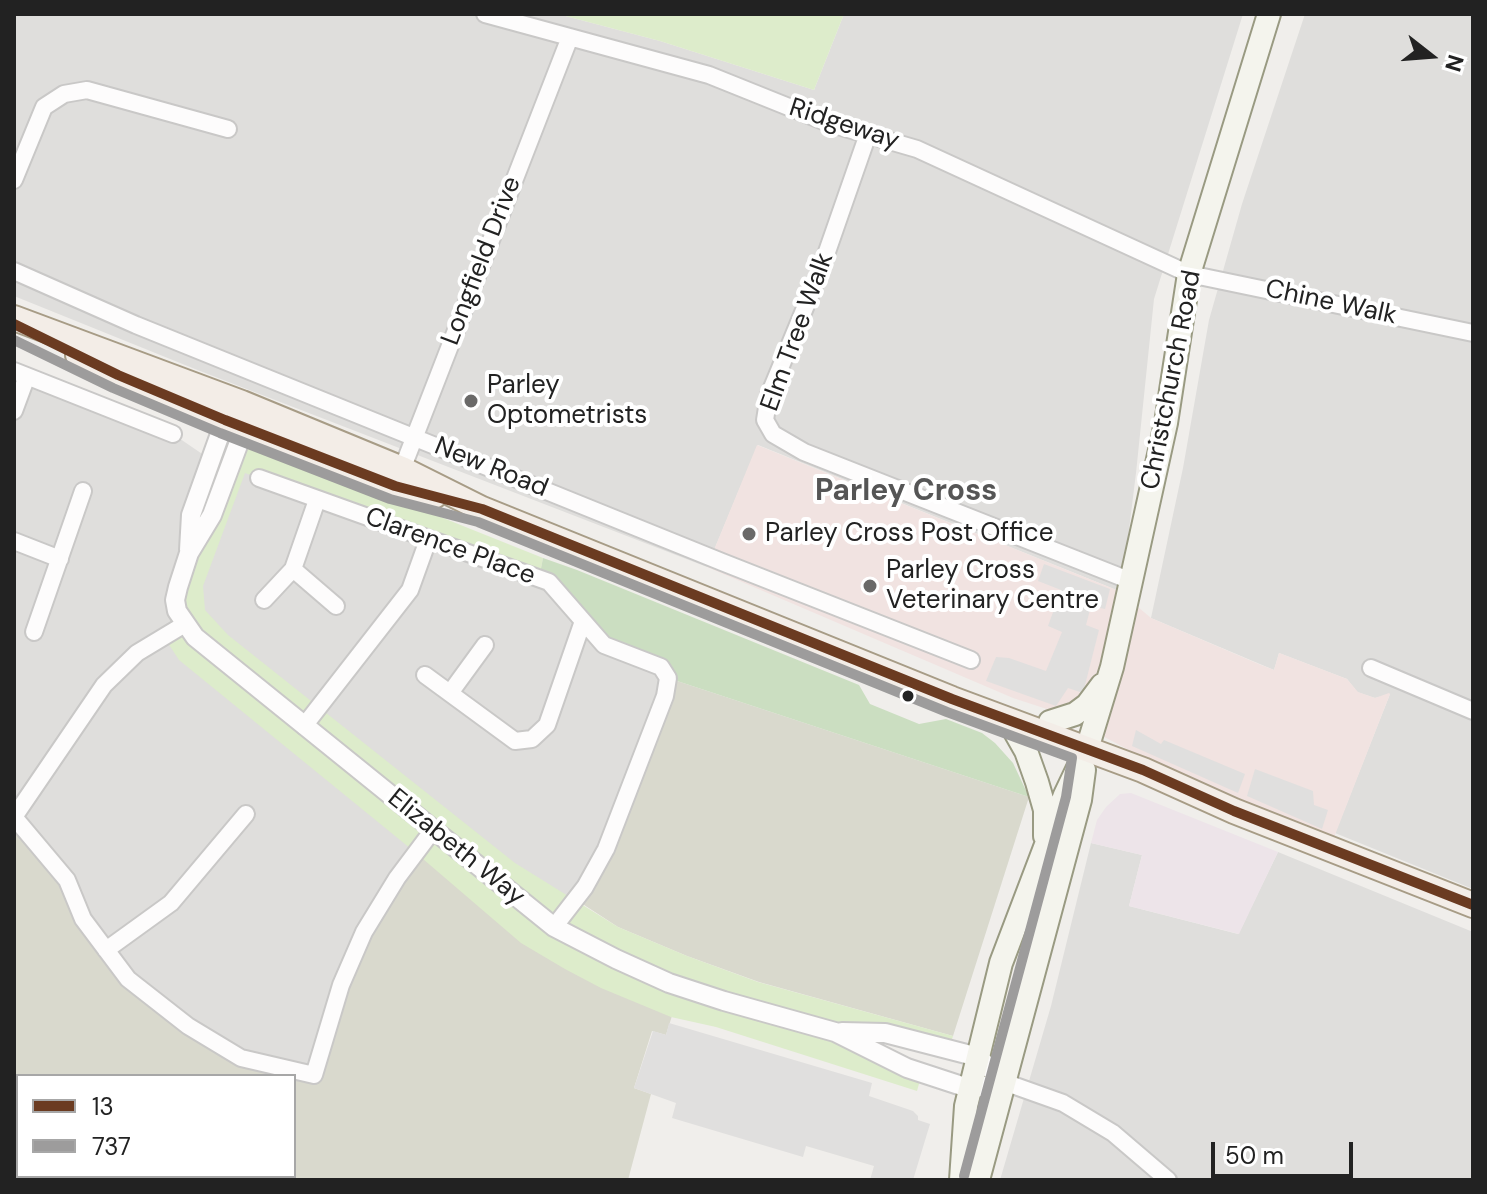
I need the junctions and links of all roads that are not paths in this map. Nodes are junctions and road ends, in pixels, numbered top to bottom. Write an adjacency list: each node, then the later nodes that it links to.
1 (485, 14): 3 (street, Ridgeway)
2 (1269, 14): 8 (main road, Christchurch Road)
3 (570, 37): 5 (street, Ridgeway); 15 (street, Longfield Drive)
4 (228, 129): 6 (street)
5 (868, 134): 8 (street, Ridgeway); 24 (street, Elm Tree Walk)
6 (14, 180)
7 (14, 271): 15 (street, New Road)
8 (1189, 274): 10 (street, Chine Walk); 24 (main road, Christchurch Road)
9 (14, 321): 13 (main road, New Road)
10 (1473, 333)
11 (20, 374): 12 (street); 14 (street)
12 (14, 411)
13 (237, 417): 16 (main road, New Road); 29 (street)
14 (173, 434)
15 (414, 436): 16 (street, Longfield Drive); 32 (street, New Road)
16 (398, 477): 26 (main road, New Road)
17 (259, 478): 19 (street, Clarence Place)
18 (83, 491): 22 (street)
19 (317, 500): 20 (street, Clarence Place); 23 (street)
20 (428, 540): 28 (street, Clarence Place); 40 (street)
21 (14, 541): 22 (street)
22 (60, 559): 30 (street)
23 (293, 569): 25 (street); 27 (street)
24 (1131, 581): 33 (main road, Christchurch Road)
25 (264, 600)
26 (710, 601): 38 (main road, New Road); 39 (main road, New Road)
27 (336, 606)
28 (583, 621): 36 (street); 47 (street, Clarence Place)
29 (185, 624): 40 (street, Elizabeth Way); 43 (street)
30 (34, 632)
31 (485, 645): 36 (street)
32 (971, 660)
33 (1112, 667): 39 (main road); 41 (main road, Christchurch Road)
34 (1371, 668): 37 (street)
35 (425, 675): 36 (street)
36 (450, 693)
37 (1473, 711)
38 (1009, 721): 41 (main road, New Road); 45 (main road)
39 (1050, 722): 41 (main road, New Road)
40 (304, 726): 44 (street, Elizabeth Way)
41 (1089, 744): 45 (main road, Christchurch Road); 46 (main road, New Road); 51 (main road, Christchurch Road)
42 (246, 814): 48 (street)
43 (14, 817): 48 (street)
44 (433, 830): 47 (street, Elizabeth Way); 48 (street)
45 (1045, 850): 50 (main road, Christchurch Road)
46 (1473, 905)
47 (554, 927): 49 (street, Elizabeth Way)
48 (106, 950)
49 (835, 1032): 50 (street, Elizabeth Way); 52 (street, Elizabeth Way)
50 (978, 1057): 51 (street, Elizabeth Way); 52 (main road, Christchurch Road)
51 (1004, 1082): 52 (street); 54 (main road, Christchurch Road); 55 (street)
52 (971, 1089): 53 (main road, Christchurch Road)
53 (961, 1180)
54 (978, 1180)
55 (1168, 1180)

